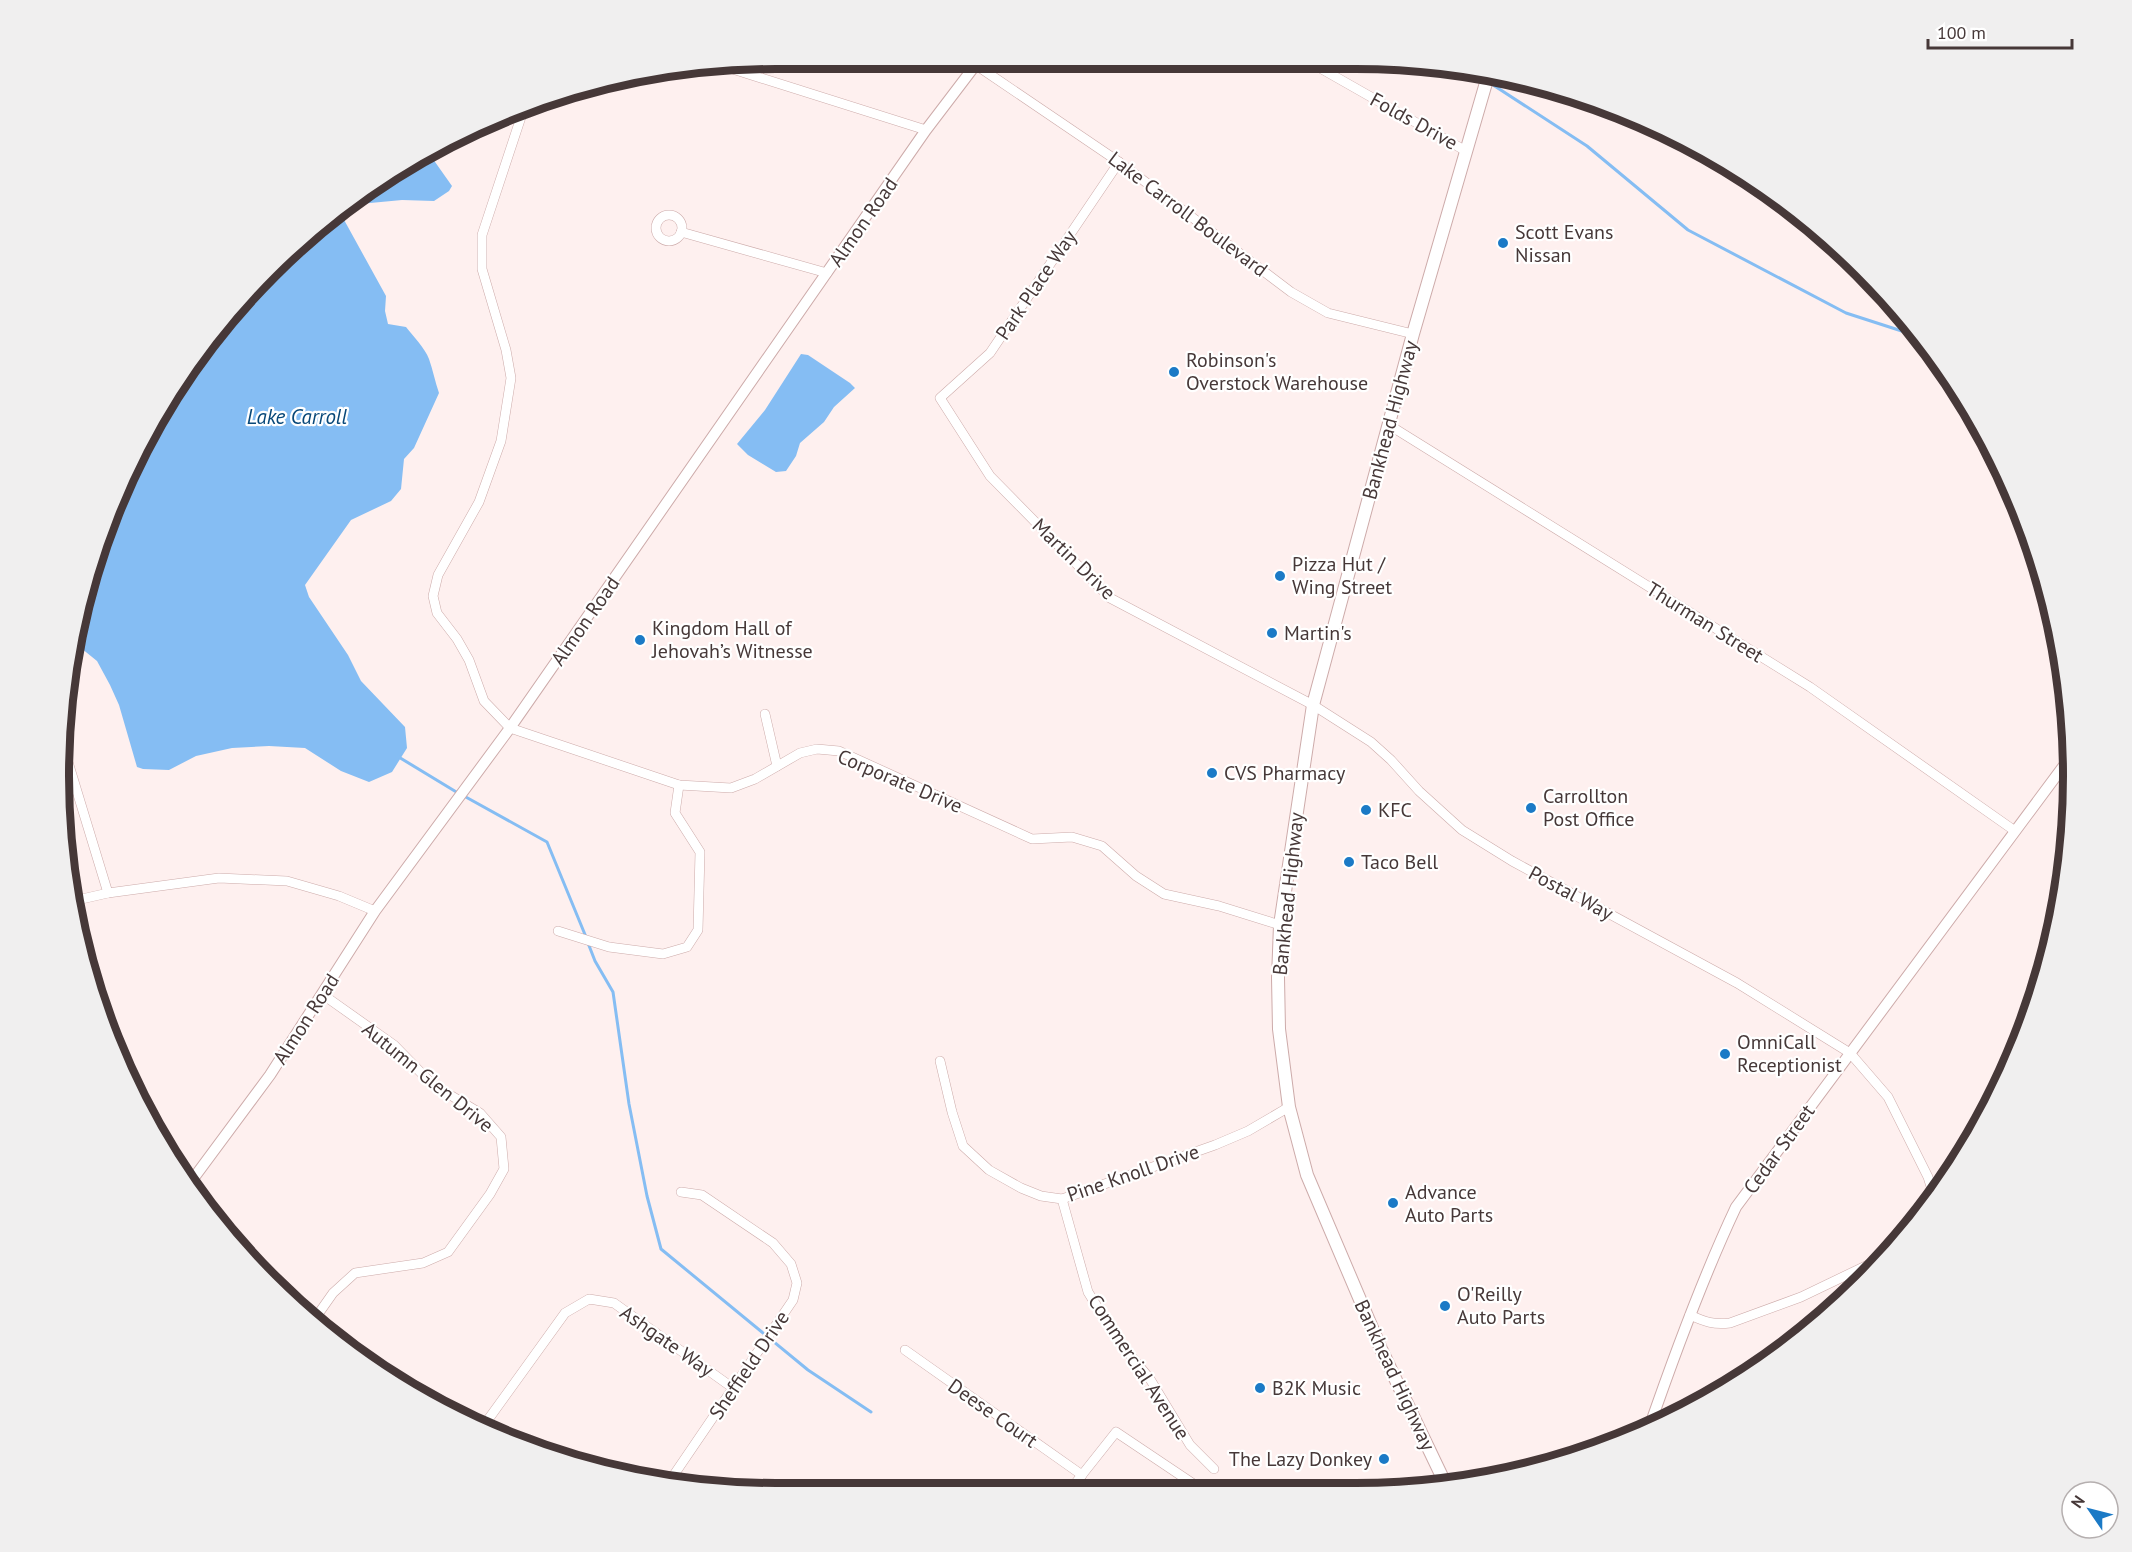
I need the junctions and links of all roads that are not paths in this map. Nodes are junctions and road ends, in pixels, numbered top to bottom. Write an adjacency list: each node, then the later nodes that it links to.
1 (973, 69): 7 (street, Almon Road)
2 (988, 69): 9 (street, Lake Carroll Boulevard)
3 (1321, 69): 8 (street, Folds Drive)
4 (738, 71): 7 (street)
5 (1486, 82): 8 (main road, Bankhead Highway)
6 (521, 117): 17 (street)
7 (926, 130): 11 (street, Almon Road)
8 (1466, 150): 12 (main road, Bankhead Highway)
9 (1119, 162): 12 (street, Lake Carroll Boulevard); 13 (street, Park Place Way)
10 (681, 232): 11 (street)
11 (827, 273): 17 (street, Almon Road)
12 (1413, 334): 14 (main road, Bankhead Highway)
13 (940, 398): 15 (street, Martin Drive)
14 (1389, 425): 15 (main road, Bankhead Highway); 22 (street, Thurman Street)
15 (1313, 705): 26 (main road, Bankhead Highway); 29 (street, Postal Way)
16 (765, 714): 19 (street)
17 (510, 728): 21 (street, Corporate Drive); 25 (street, Almon Road)
18 (69, 766): 23 (street)
19 (777, 766): 21 (street, Corporate Drive); 26 (street, Corporate Drive)
20 (2063, 767): 22 (street, Cedar Street)
21 (679, 785): 27 (street)
22 (2015, 831): 29 (street, Cedar Street)
23 (108, 893): 24 (street); 25 (street)
24 (80, 899)
25 (375, 911): 28 (street, Almon Road)
26 (1280, 925): 31 (main road, Bankhead Highway)
27 (558, 931)
28 (322, 994): 32 (street, Almon Road); 37 (street, Autumn Glen Drive)
29 (1850, 1053): 33 (street, Postal Way); 38 (street, Cedar Street)
30 (940, 1061): 35 (street, Pine Knoll Drive)
31 (1289, 1107): 35 (street, Pine Knoll Drive); 46 (main road, Bankhead Highway)
32 (194, 1177)
33 (1931, 1187)
34 (681, 1192): 40 (street, Sheffield Drive)
35 (1062, 1199): 43 (street, Commercial Avenue)
36 (1865, 1266): 38 (street)
37 (318, 1314)
38 (1690, 1316): 41 (street, Cedar Street)
39 (905, 1350): 45 (street, Deese Court)
40 (733, 1388): 42 (street, Ashgate Way); 44 (street, Sheffield Drive)
41 (1654, 1417)
42 (487, 1421)
43 (1214, 1469)
44 (674, 1475)
45 (1082, 1475): 47 (street); 48 (street)
46 (1442, 1477)
47 (1076, 1483)
48 (1192, 1483)

